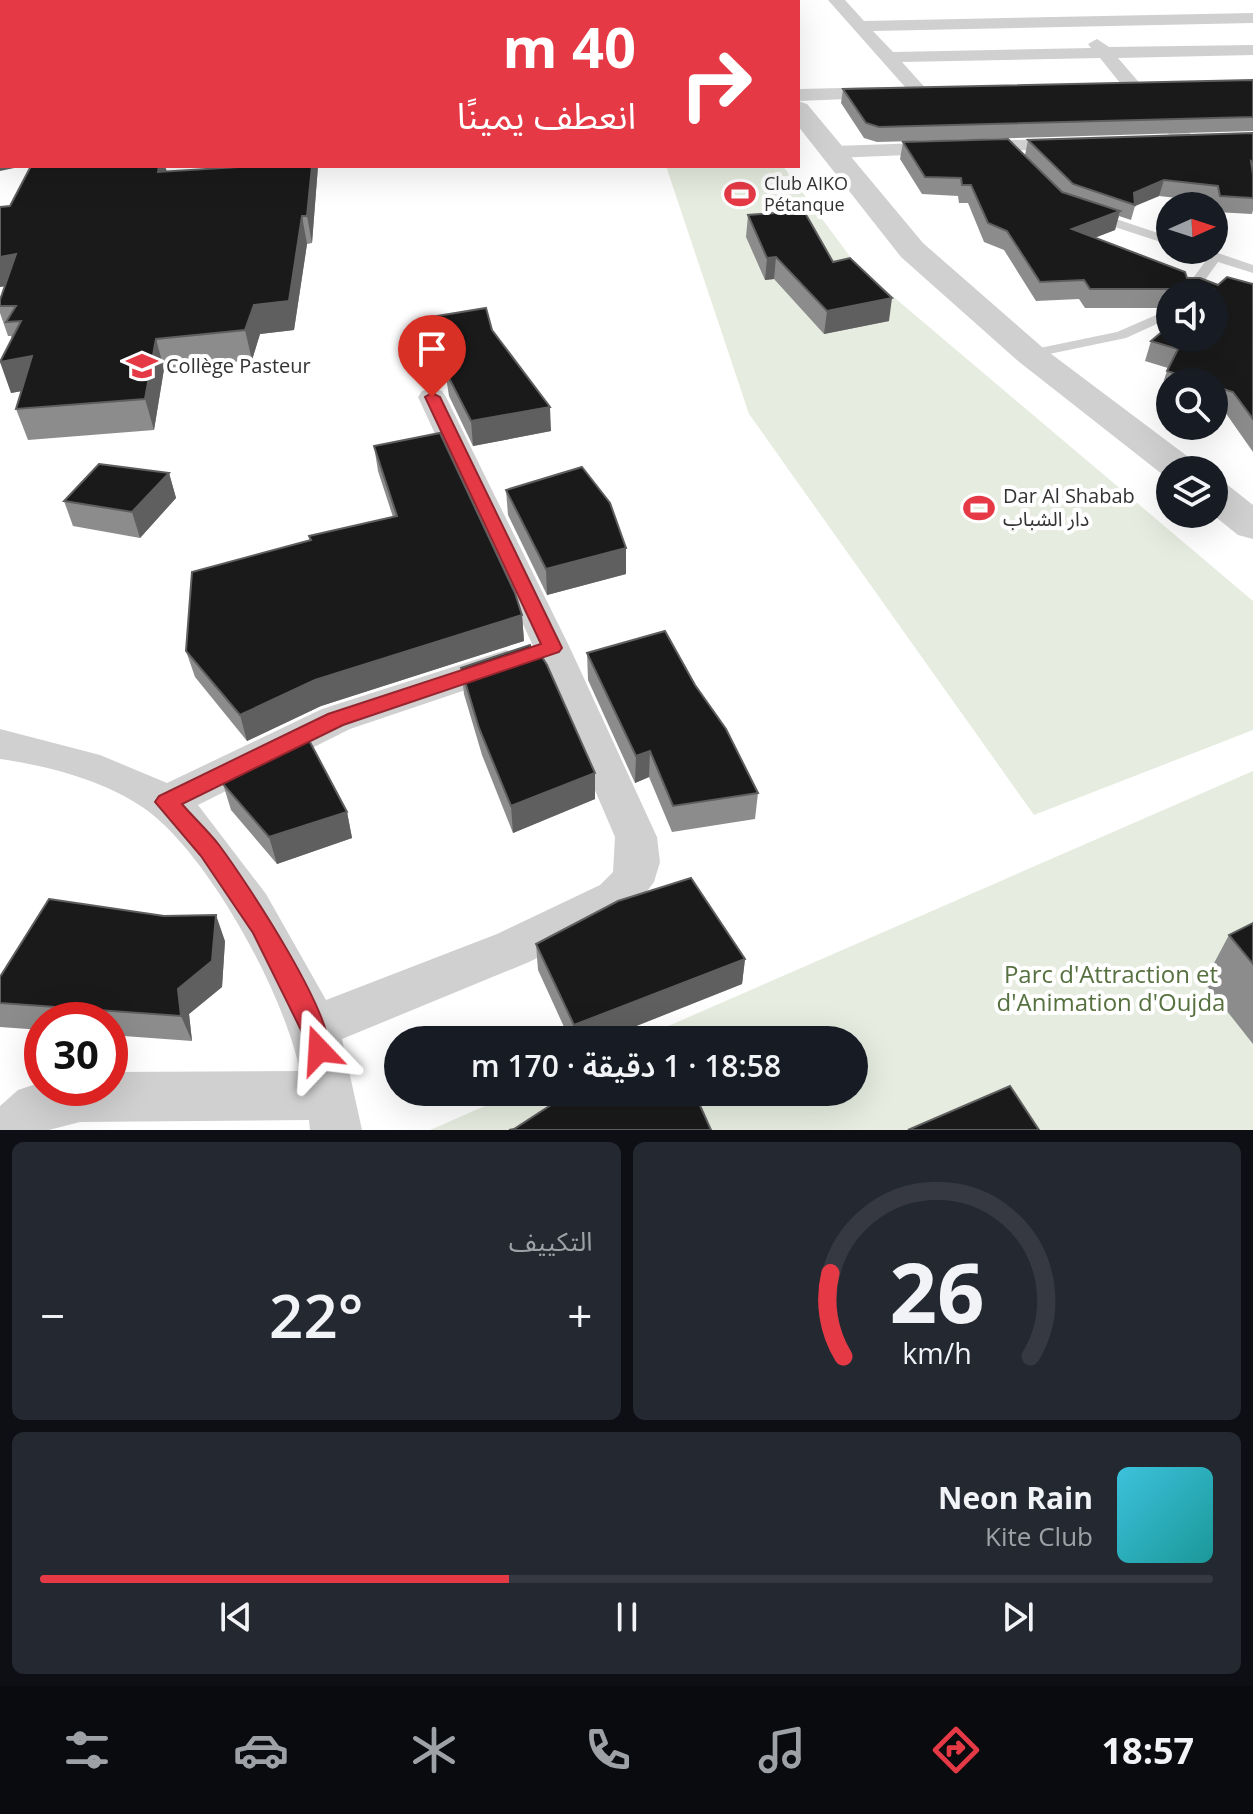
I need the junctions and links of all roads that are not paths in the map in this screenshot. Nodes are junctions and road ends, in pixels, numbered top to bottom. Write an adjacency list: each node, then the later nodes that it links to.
1 (836, 0): 5 (street)
2 (1055, 0): 4 (street)
3 (1253, 18): 4 (street)
4 (1077, 21): 5 (street); 7 (street)
5 (859, 26): 8 (street)
6 (1253, 50): 7 (street)
7 (1105, 53): 8 (street); 9 (street)
8 (888, 57): 12 (street)
9 (1135, 87): 10 (street); 11 (street); 15 (street)
10 (1165, 87)
11 (1104, 88)
12 (800, 95)
13 (800, 111): 18 (street)
14 (1213, 140): 15 (street)
15 (1187, 141): 16 (street)
16 (1157, 142)
17 (1096, 144): 18 (street)
18 (834, 152): 24 (street)
19 (1078, 210): 20 (lane)
20 (1156, 236)
21 (1228, 260): 22 (lane)
22 (1253, 269)
23 (1156, 319): 24 (lane)
24 (1030, 354): 26 (street)
25 (432, 397): 29 (street)
26 (1163, 456)
27 (1228, 506): 28 (street)
28 (1253, 526)
29 (552, 648): 31 (street); 32 (street)
30 (3, 748): 31 (street)
31 (166, 802): 32 (street)
32 (313, 1028): 33 (street)
33 (333, 1112): 34 (street)
34 (11, 1130)

